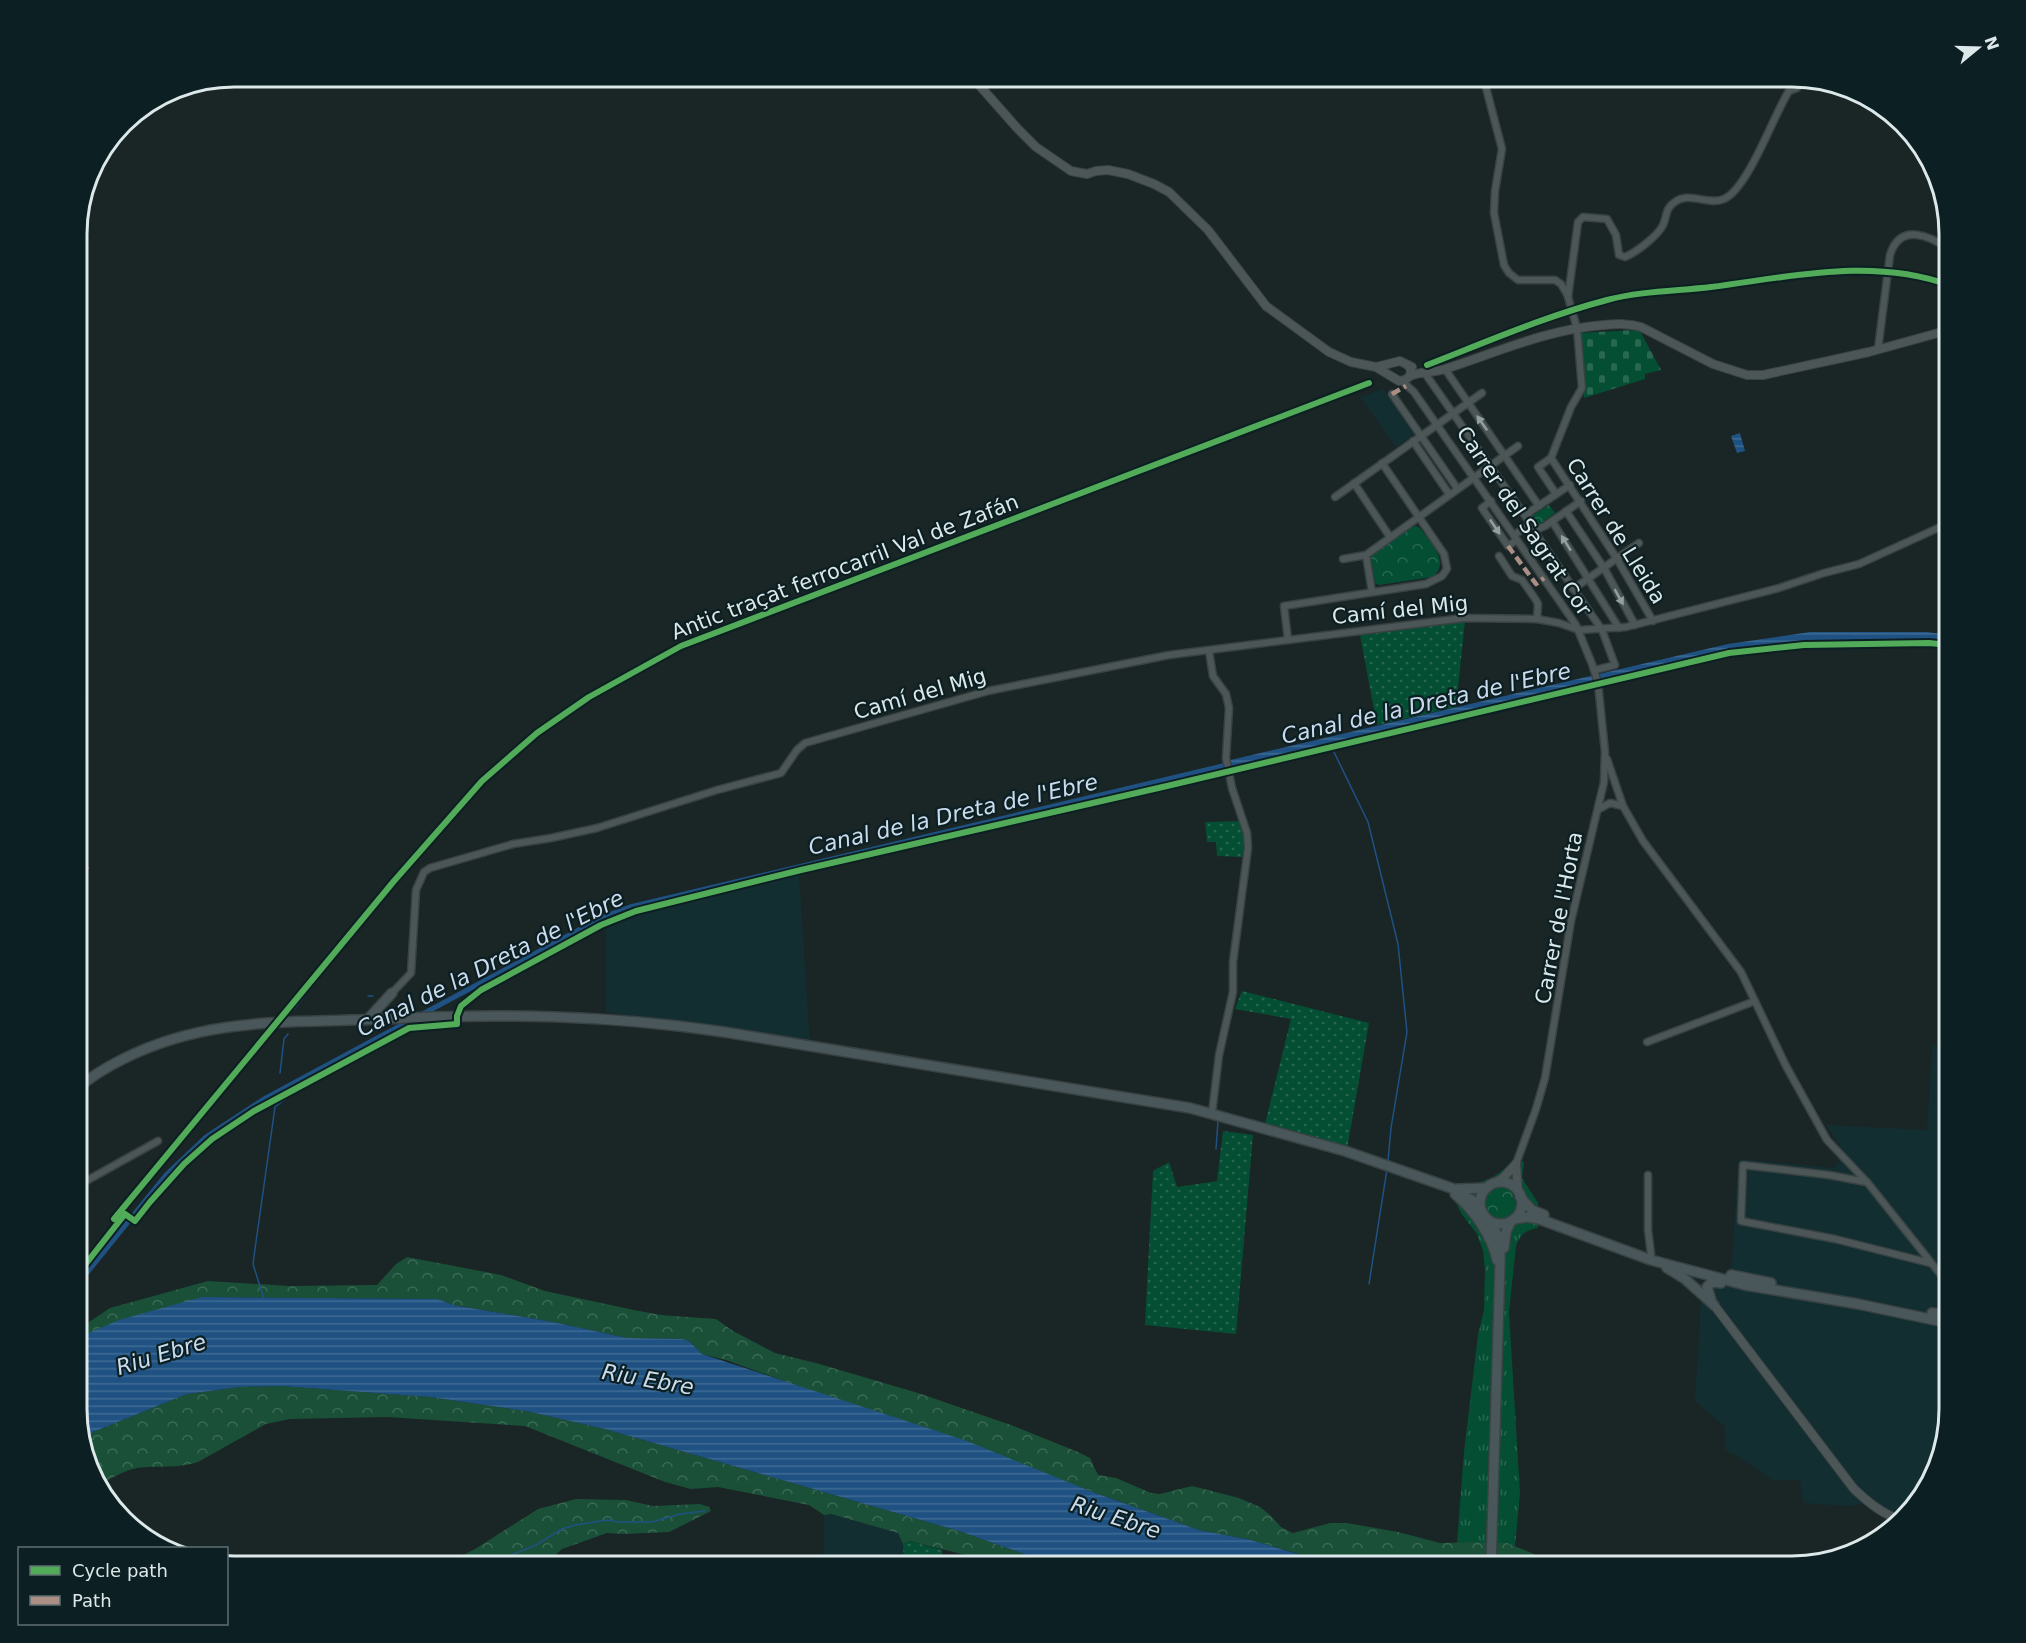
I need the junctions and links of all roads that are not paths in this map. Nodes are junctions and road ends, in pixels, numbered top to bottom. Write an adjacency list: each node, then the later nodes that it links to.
1 (982, 87): 11 (street)
2 (1486, 87): 5 (street)
3 (1797, 87): 5 (street)
4 (1939, 243): 8 (street)
5 (1569, 297): 6 (street)
6 (1577, 328): 8 (street); 12 (street); 25 (street)
7 (1939, 333): 8 (street)
8 (1878, 350)
9 (1395, 363): 10 (street); 11 (street); 14 (street)
10 (1408, 364): 13 (street); 15 (street)
11 (1376, 367): 14 (street)
12 (1445, 369): 13 (street); 18 (street)
13 (1423, 372): 15 (street); 19 (street)
14 (1393, 377): 15 (street)
15 (1407, 378): 20 (street, Carrer del Sagrat Cor)
16 (1482, 393): 18 (street)
17 (1392, 394): 21 (street)
18 (1468, 403): 19 (street); 24 (street, one-way to 18)
19 (1453, 414): 20 (street); 27 (street)
20 (1437, 424): 21 (street); 28 (street, Carrer del Sagrat Cor)
21 (1420, 437): 22 (street); 31 (street)
22 (1413, 441): 26 (street); 32 (street)
23 (1518, 446): 24 (street)
24 (1504, 455): 27 (street); 37 (street)
25 (1551, 458): 30 (street, Carrer de Lleida); 33 (street)
26 (1382, 463): 29 (street); 39 (street)
27 (1489, 465): 28 (street); 41 (street)
28 (1473, 476): 31 (street); 35 (street, Carrer del Sagrat Cor)
29 (1354, 483): 34 (street); 43 (street)
30 (1570, 485): 33 (street); 36 (street, Carrer de Lleida)
31 (1457, 488): 32 (street)
32 (1449, 494): 39 (street)
33 (1556, 494): 37 (street)
34 (1335, 496)
35 (1491, 501): 44 (street, Carrer del Sagrat Cor); 44 (street, one-way to 44)
36 (1581, 501): 38 (street); 49 (street, Carrer de Lleida)
37 (1539, 506): 41 (street)
38 (1566, 511): 40 (street); 50 (street)
39 (1419, 516): 43 (street); 53 (street)
40 (1552, 521): 41 (street); 51 (street, one-way to 40)
41 (1530, 525): 44 (street); 52 (street)
42 (1939, 528): 55 (street, Camí del Mig)
43 (1390, 537): 46 (street)
44 (1516, 538): 58 (street, Carrer del Sagrat Cor)
45 (1640, 543): 49 (street)
46 (1366, 555): 48 (street); 53 (street)
47 (1499, 556): 54 (street)
48 (1343, 559)
49 (1617, 559): 50 (street); 55 (street, Carrer de Lleida)
50 (1604, 568): 51 (street); 56 (street, one-way to 56)
51 (1589, 579): 52 (street); 57 (street)
52 (1574, 589): 59 (street)
53 (1372, 592): 60 (street)
54 (1537, 619): 58 (street, Camí del Mig); 60 (street, Camí del Mig)
55 (1653, 621): 56 (street, Camí del Mig)
56 (1635, 625): 57 (street, Camí del Mig)
57 (1619, 628): 59 (street, Camí del Mig)
58 (1579, 630): 59 (street, Camí del Mig); 62 (street, Carrer del Sagrat Cor)
59 (1602, 630): 62 (street)
60 (1288, 640): 61 (street, Camí del Mig)
61 (1209, 651): 69 (street, Camí del Mig); 74 (street)
62 (1595, 672): 63 (street, Carrer de l'Horta)
63 (1605, 752): 64 (street, Carrer de l'Horta); 65 (street)
64 (1602, 794): 65 (street); 66 (street); 68 (street, Carrer de l'Horta)
65 (1618, 794): 67 (street)
66 (1613, 803): 67 (street); 68 (street)
67 (1623, 806): 70 (street)
68 (1599, 809): 76 (street, Carrer de l'Horta)
69 (392, 993): 71 (main road)
70 (1755, 1001): 72 (street); 80 (street)
71 (382, 1013): 73 (main road); 74 (main road)
72 (1647, 1042)
73 (87, 1080)
74 (1212, 1113): 78 (main road)
75 (158, 1141): 79 (street)
76 (1516, 1164): 81 (street); 83 (street)
77 (1648, 1175): 89 (street)
78 (1418, 1176): 82 (main road); 93 (main road)
79 (87, 1180)
80 (1867, 1182): 90 (street); 90 (street)
81 (1491, 1186): 82 (main road); 83 (main road); 84 (main road)
82 (1454, 1189): 84 (main road)
83 (1519, 1195): 85 (main road); 89 (main road)
84 (1480, 1209): 86 (main road)
85 (1513, 1220): 86 (main road); 87 (main road); 88 (main road)
86 (1490, 1222): 93 (main road)
87 (1554, 1224): 88 (main road); 89 (main road)
88 (1505, 1255): 97 (main road)
89 (1651, 1257): 92 (main road); 94 (main road); 95 (main road)
90 (1930, 1263): 91 (street)
91 (1939, 1273)
92 (1745, 1285): 94 (main road); 96 (main road)
93 (1498, 1290): 97 (main road)
94 (1714, 1305): 98 (street)
95 (1939, 1315)
96 (1939, 1321)
97 (1495, 1493): 99 (main road); 100 (main road)
98 (1892, 1517)
99 (1492, 1556)
100 (1497, 1556)

